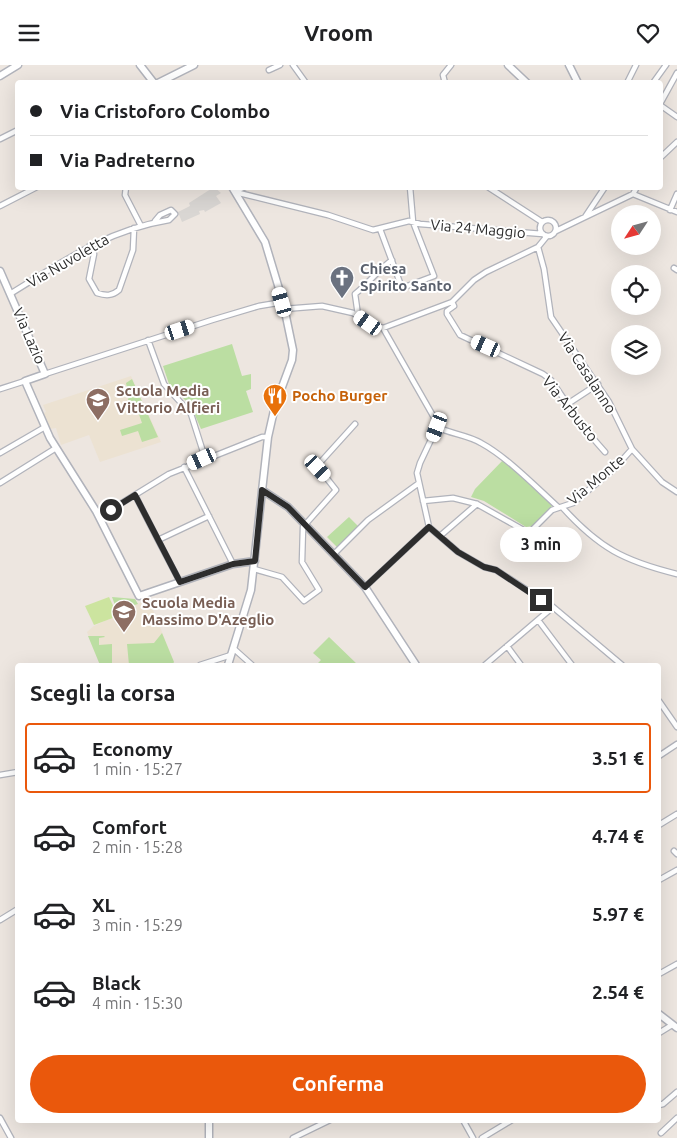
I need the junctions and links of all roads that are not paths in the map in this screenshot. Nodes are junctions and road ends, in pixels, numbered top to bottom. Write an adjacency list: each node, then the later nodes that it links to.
1 (18, 65): 13 (main road)
2 (140, 65): 14 (main road)
3 (194, 65): 15 (main road)
4 (280, 65): 11 (street)
5 (294, 65): 16 (street)
6 (450, 65): 17 (street)
7 (508, 65): 18 (main road)
8 (570, 65): 19 (main road)
9 (636, 65): 20 (street)
10 (666, 65): 21 (street)
11 (269, 70)
12 (677, 73): 22 (street)
13 (0, 76)
14 (152, 80)
15 (164, 80)
16 (304, 80)
17 (444, 80)
18 (524, 80)
19 (577, 80)
20 (628, 80)
21 (655, 80)
22 (663, 99)
23 (663, 106): 24 (street)
24 (677, 117)
25 (15, 132): 26 (street)
26 (0, 139)
27 (677, 142): 28 (street)
28 (663, 155)
29 (31, 190): 38 (street)
30 (126, 190): 45 (street)
31 (234, 190): 47 (street); 56 (main road)
32 (410, 190): 43 (street)
33 (493, 190): 44 (street)
34 (603, 190): 41 (street)
35 (635, 190): 36 (street)
36 (633, 194): 39 (street); 41 (street)
37 (677, 194): 39 (street)
38 (0, 206)
39 (670, 210): 40 (street)
40 (677, 212)
41 (585, 217): 48 (street)
42 (155, 221): 45 (street, Via Nuvoletta)
43 (413, 222): 47 (street, Via 24 Maggio); 49 (street, Via 24 Maggio); 52 (street)
44 (542, 222): 48 (street); 49 (street)
45 (141, 226): 46 (street, Via Nuvoletta)
46 (134, 228): 50 (street, Via Nuvoletta); 50 (street)
47 (380, 229): 52 (street)
48 (556, 231): 49 (street)
49 (545, 235): 51 (street)
50 (90, 245): 54 (street, Via Nuvoletta)
51 (538, 247): 55 (street); 62 (street, Via Casalanno)
52 (392, 260): 57 (street)
53 (0, 271): 54 (main road, Via Lazio)
54 (10, 295): 60 (main road, Via Lazio)
55 (452, 302): 58 (street); 64 (street, Via Arbusto)
56 (283, 305): 57 (street); 59 (street); 68 (main road)
57 (358, 316): 58 (street)
58 (383, 328): 67 (street)
59 (148, 340): 60 (street); 73 (street)
60 (45, 374): 61 (main road)
61 (25, 381): 63 (street); 66 (main road)
62 (598, 384): 64 (street); 70 (street, Via Casalanno)
63 (0, 389)
64 (566, 405): 71 (street, Via Arbusto)
65 (355, 424): 85 (street)
66 (45, 427): 69 (main road); 72 (street)
67 (437, 427): 76 (street); 82 (street)
68 (268, 437): 73 (street); 77 (main road)
69 (56, 448): 75 (street); 84 (main road)
70 (632, 449): 78 (street, Via Casalanno); 82 (street, Via Monte)
71 (605, 452)
72 (0, 453)
73 (206, 458): 74 (street)
74 (184, 467): 79 (street); 83 (street)
75 (0, 483)
76 (419, 483): 80 (street); 89 (street)
77 (262, 490): 85 (main road); 90 (main road)
78 (677, 492)
79 (135, 495): 84 (street); 88 (street)
80 (423, 501): 81 (street); 86 (street)
81 (477, 504): 82 (street, Via Monte); 87 (street)
82 (560, 507): 93 (street)
83 (208, 516): 88 (street); 91 (street)
84 (99, 517): 94 (main road)
85 (304, 523): 89 (main road); 92 (street)
86 (429, 527): 87 (street); 95 (street)
87 (440, 536): 96 (street)
88 (158, 540): 94 (street)
89 (334, 554): 95 (main road)
90 (255, 561): 91 (main road); 92 (main road)
91 (233, 564): 94 (main road)
92 (254, 569): 99 (main road)
93 (677, 574)
94 (180, 582)
95 (365, 587): 104 (main road)
96 (553, 607): 97 (street); 108 (street)
97 (538, 620): 98 (street); 107 (street)
98 (507, 647): 105 (street); 106 (street)
99 (233, 648): 100 (main road); 103 (street)
100 (231, 655): 101 (street); 102 (main road)
101 (206, 663)
102 (229, 663)
103 (250, 663)
104 (415, 663)
105 (487, 663)
106 (519, 663)
107 (570, 663)
108 (620, 663)
109 (661, 704): 110 (street)
110 (677, 727)
111 (677, 744): 112 (street)
112 (661, 755)
113 (15, 772): 114 (street)
114 (0, 775)
115 (677, 814): 116 (street)
116 (661, 824)
117 (677, 870): 118 (street)
118 (661, 878)
119 (15, 911): 120 (street)
120 (0, 920)
121 (677, 964): 122 (street)
122 (661, 973)
123 (661, 1016): 124 (main road)
124 (675, 1026): 125 (street)
125 (661, 1032)
126 (677, 1092): 127 (street)
127 (661, 1104)
128 (0, 1118): 134 (street)
129 (677, 1118): 135 (street)
130 (209, 1123): 137 (main road)
131 (324, 1123): 138 (street)
132 (465, 1123): 139 (street)
133 (507, 1123): 140 (street)
134 (2, 1128): 136 (street)
135 (661, 1133)
136 (11, 1138)
137 (209, 1138)
138 (293, 1138)
139 (474, 1138)
140 (482, 1138)

